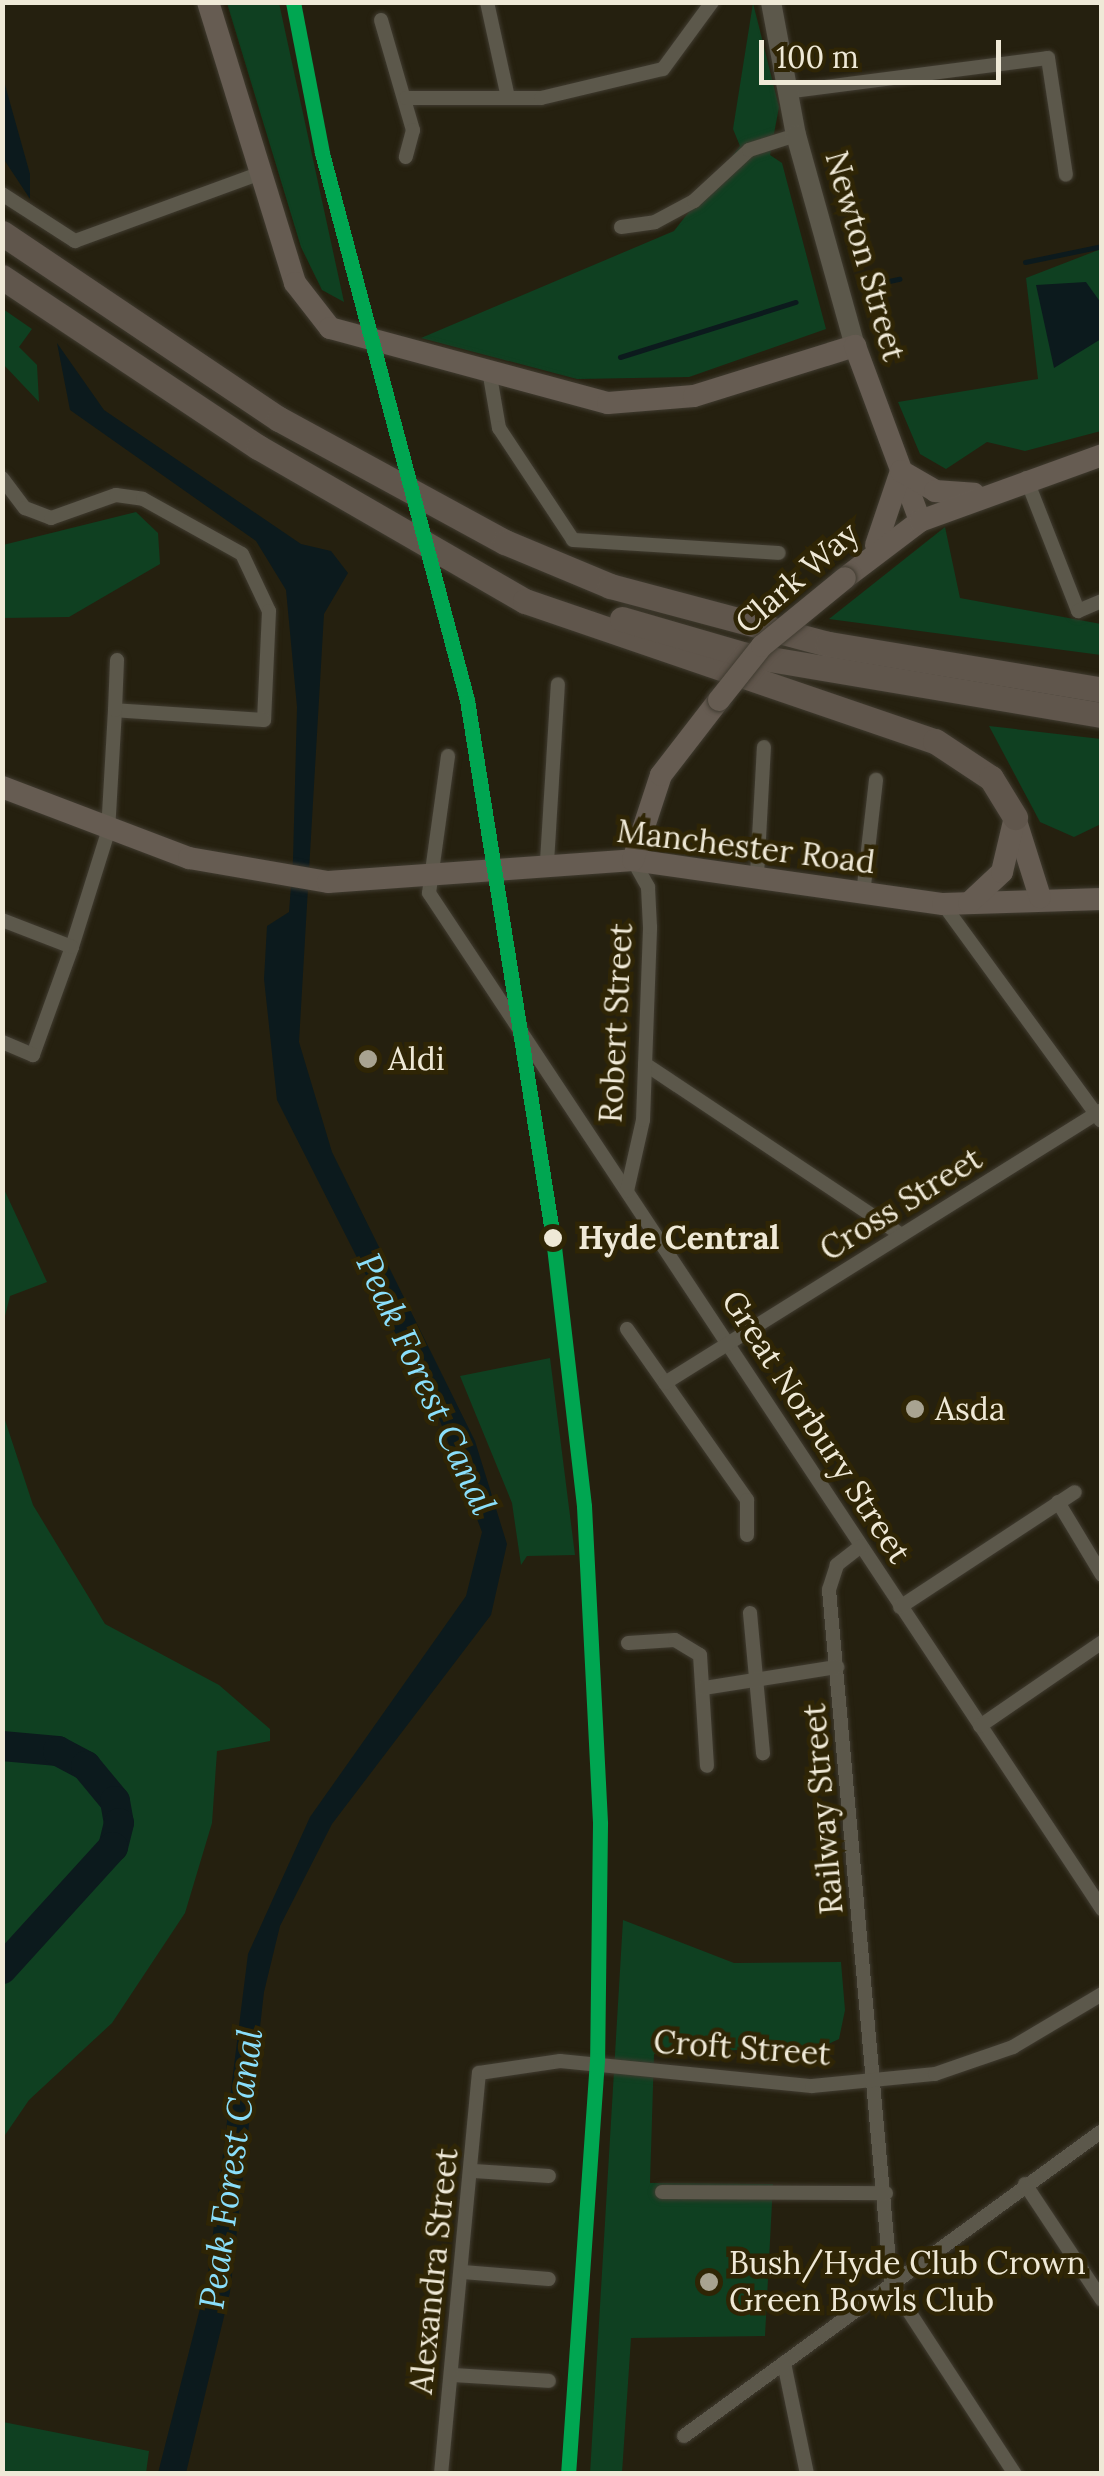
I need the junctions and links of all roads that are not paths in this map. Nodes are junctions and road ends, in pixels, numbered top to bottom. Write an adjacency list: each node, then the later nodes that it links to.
1 (208, 2): 11 (main road)
2 (487, 2): 7 (street)
3 (712, 2): 7 (street)
4 (772, 2): 6 (main road, Newton Street)
5 (381, 20): 8 (street)
6 (786, 92): 9 (main road, Newton Street); 12 (street)
7 (507, 94): 8 (street)
8 (406, 98): 10 (street)
9 (796, 135): 14 (street); 17 (main road, Newton Street)
10 (406, 157)
11 (258, 174): 13 (street); 18 (main road)
12 (1066, 175)
13 (2, 194)
14 (621, 227)
15 (2, 233): 28 (highway)
16 (2, 277): 25 (highway)
17 (855, 346): 18 (main road); 20 (main road, Newton Street)
18 (490, 376): 26 (street)
19 (1102, 455): 22 (main road, Clark Way)
20 (902, 471): 23 (main road); 24 (main road, Newton Street); 27 (main road)
21 (2, 478): 34 (street)
22 (1026, 478): 23 (main road, Clark Way); 29 (street)
23 (978, 494): 24 (main road, Clark Way)
24 (920, 520): 27 (main road, Clark Way)
25 (408, 536): 35 (highway); 40 (highway)
26 (779, 553)
27 (868, 556): 42 (main road, Clark Way, bridge)
28 (610, 586): 31 (highway); 33 (highway)
29 (1102, 601)
30 (117, 660): 34 (street)
31 (1102, 673)
32 (558, 684): 43 (street)
33 (1102, 690)
34 (115, 710): 41 (street)
35 (1102, 716)
36 (764, 747): 45 (street)
37 (448, 756): 44 (street)
38 (876, 780): 46 (street)
39 (2, 787): 41 (main road, Manchester Road)
40 (1014, 817): 47 (main road); 49 (main road)
41 (108, 832): 44 (main road, Manchester Road); 52 (street)
42 (633, 860): 43 (main road, Manchester Road); 45 (main road, Manchester Road); 54 (street, Robert Street)
43 (547, 862): 44 (main road, Manchester Road)
44 (434, 874): 56 (street, Great Norbury Street)
45 (757, 874): 46 (main road, Manchester Road)
46 (863, 894): 50 (main road, Manchester Road)
47 (1040, 897): 48 (main road, Manchester Road); 49 (main road, Manchester Road)
48 (1102, 899)
49 (969, 903): 50 (main road, Manchester Road)
50 (943, 904): 55 (street)
51 (2, 920): 52 (street)
52 (72, 947): 53 (street)
53 (2, 1042)
54 (645, 1064): 56 (street, Robert Street); 57 (street)
55 (1100, 1115): 57 (street, Cross Street)
56 (627, 1191): 59 (street, Great Norbury Street)
57 (901, 1235): 59 (street, Cross Street)
58 (627, 1329): 60 (street)
59 (732, 1346): 60 (street, Cross Street); 64 (street, Great Norbury Street)
60 (665, 1382): 63 (street)
61 (1075, 1492): 62 (street)
62 (1058, 1502): 65 (street); 66 (street)
63 (747, 1535)
64 (861, 1546): 66 (street, Great Norbury Street); 70 (street, Railway Street)
65 (1102, 1575)
66 (900, 1607): 73 (street, Great Norbury Street)
67 (750, 1613): 71 (street)
68 (1102, 1642): 73 (street)
69 (628, 1644): 72 (street)
70 (838, 1667): 71 (street); 79 (street, Railway Street)
71 (757, 1673): 72 (street); 74 (street)
72 (704, 1688): 75 (street)
73 (980, 1726): 76 (street, Great Norbury Street)
74 (763, 1753)
75 (707, 1766)
76 (1102, 1909)
77 (1102, 1994): 79 (street, Croft Street)
78 (479, 2073): 79 (street, Croft Street); 81 (street, Alexandra Street)
79 (876, 2080): 85 (street, Railway Street)
80 (1102, 2131): 83 (street)
81 (474, 2171): 82 (street); 86 (street, Alexandra Street)
82 (549, 2176)
83 (1024, 2184): 88 (street); 89 (street)
84 (662, 2192): 85 (street)
85 (886, 2193): 88 (street, Railway Street)
86 (463, 2272): 87 (street); 91 (street, Alexandra Street)
87 (548, 2279)
88 (891, 2284): 90 (street); 96 (street)
89 (1102, 2300)
90 (784, 2362): 93 (street); 95 (street)
91 (452, 2375): 92 (street); 94 (street, Alexandra Street)
92 (548, 2381)
93 (684, 2436)
94 (441, 2474)
95 (807, 2474)
96 (1015, 2474)

